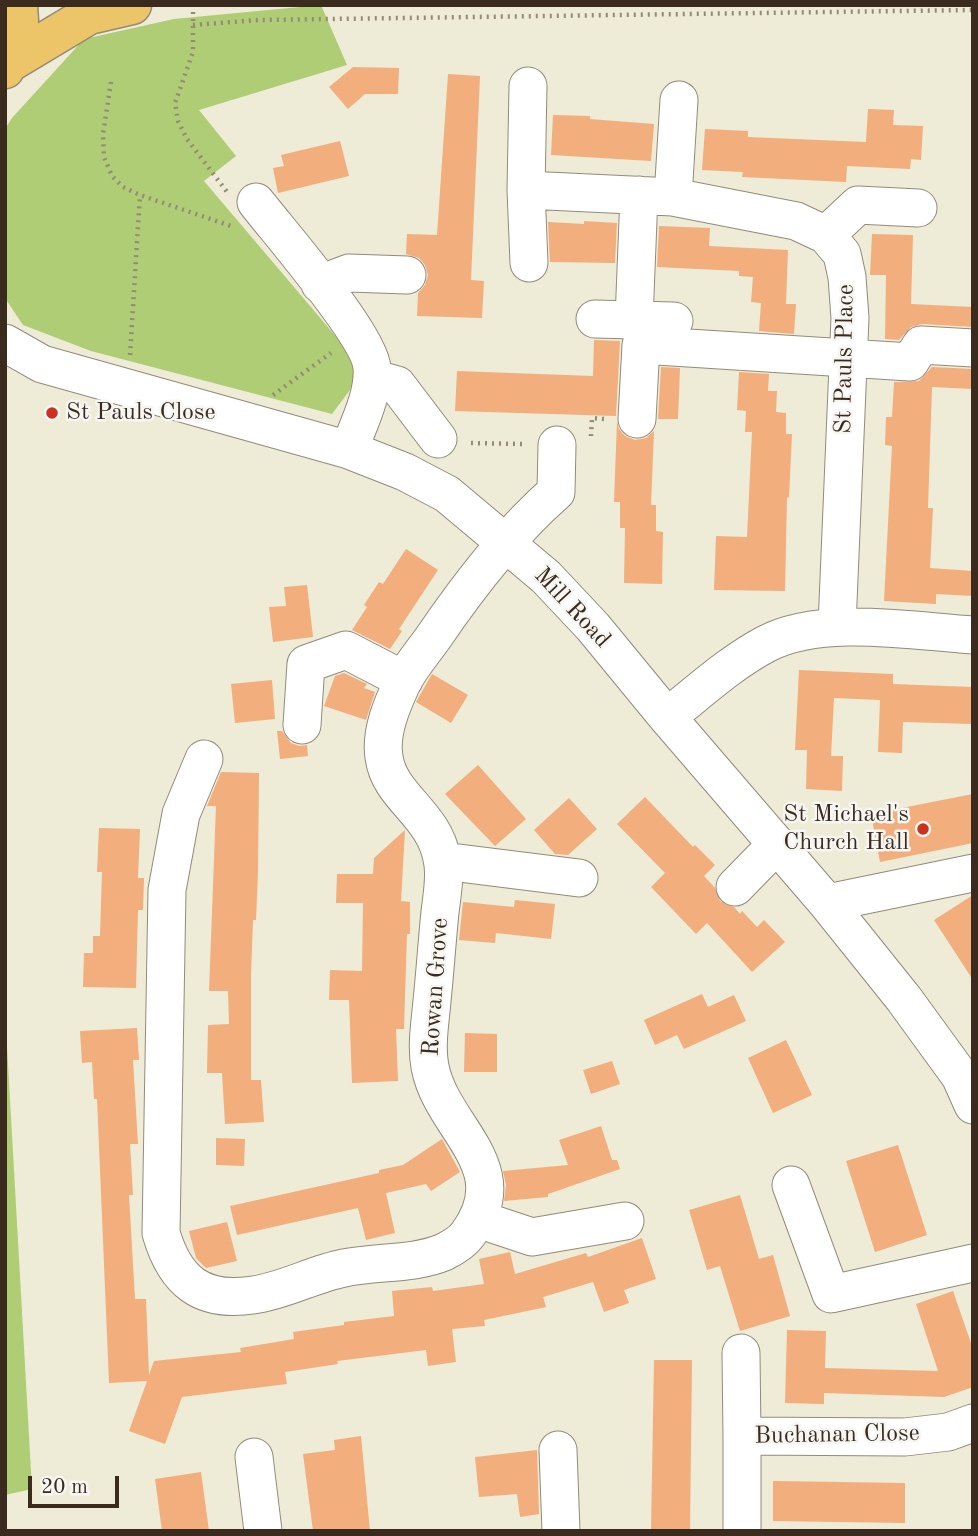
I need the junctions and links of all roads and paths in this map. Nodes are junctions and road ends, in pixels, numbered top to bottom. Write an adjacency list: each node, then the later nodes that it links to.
1 (18, 5): 7 (main road)
2 (132, 5): 7 (main road)
3 (193, 5): 5 (path)
4 (973, 10): 6 (path)
5 (193, 12)
6 (193, 25)
7 (7, 66)
8 (111, 82): 12 (path)
9 (528, 86): 11 (street)
10 (679, 100): 13 (street)
11 (526, 190): 13 (street); 17 (street)
12 (140, 195): 15 (path); 27 (path)
13 (656, 196): 16 (street); 21 (street)
14 (918, 208): 16 (street)
15 (249, 216): 19 (street)
16 (826, 235): 26 (street, St Pauls Place)
17 (529, 263)
18 (407, 275): 19 (street)
19 (320, 284): 28 (street)
20 (595, 318): 21 (street)
21 (634, 320): 22 (street)
22 (674, 321)
23 (5, 343): 33 (street, Mill Road)
24 (973, 348): 26 (street)
25 (334, 351): 29 (path)
26 (848, 359): 30 (street); 35 (street, St Pauls Place)
27 (130, 360)
28 (372, 378): 31 (street); 33 (street)
29 (272, 396)
30 (637, 419)
31 (438, 439)
32 (557, 445): 34 (street, Rowan Grove)
33 (349, 450): 34 (street, Mill Road)
34 (507, 544): 37 (street, Rowan Grove); 38 (street, Mill Road)
35 (837, 626): 36 (street); 38 (street)
36 (973, 635)
37 (404, 680): 39 (street); 42 (street, Rowan Grove)
38 (667, 717): 41 (street, Mill Road)
39 (302, 725)
40 (204, 759): 49 (street, Rowan Grove)
41 (777, 844): 45 (street); 46 (street, Mill Road)
42 (443, 861): 44 (street); 49 (street, Rowan Grove)
43 (973, 873): 46 (street)
44 (579, 878)
45 (735, 887)
46 (827, 903): 47 (street, Mill Road)
47 (973, 1105)
48 (791, 1185): 51 (street)
49 (478, 1219): 50 (street)
50 (625, 1221)
51 (973, 1263)
52 (741, 1353): 54 (street, Buchanan Close)
53 (973, 1423): 54 (street, Buchanan Close)
54 (741, 1436): 59 (street, Buchanan Close)
55 (558, 1450): 58 (street)
56 (254, 1457): 57 (street)
57 (263, 1531)
58 (561, 1531)
59 (741, 1531)

